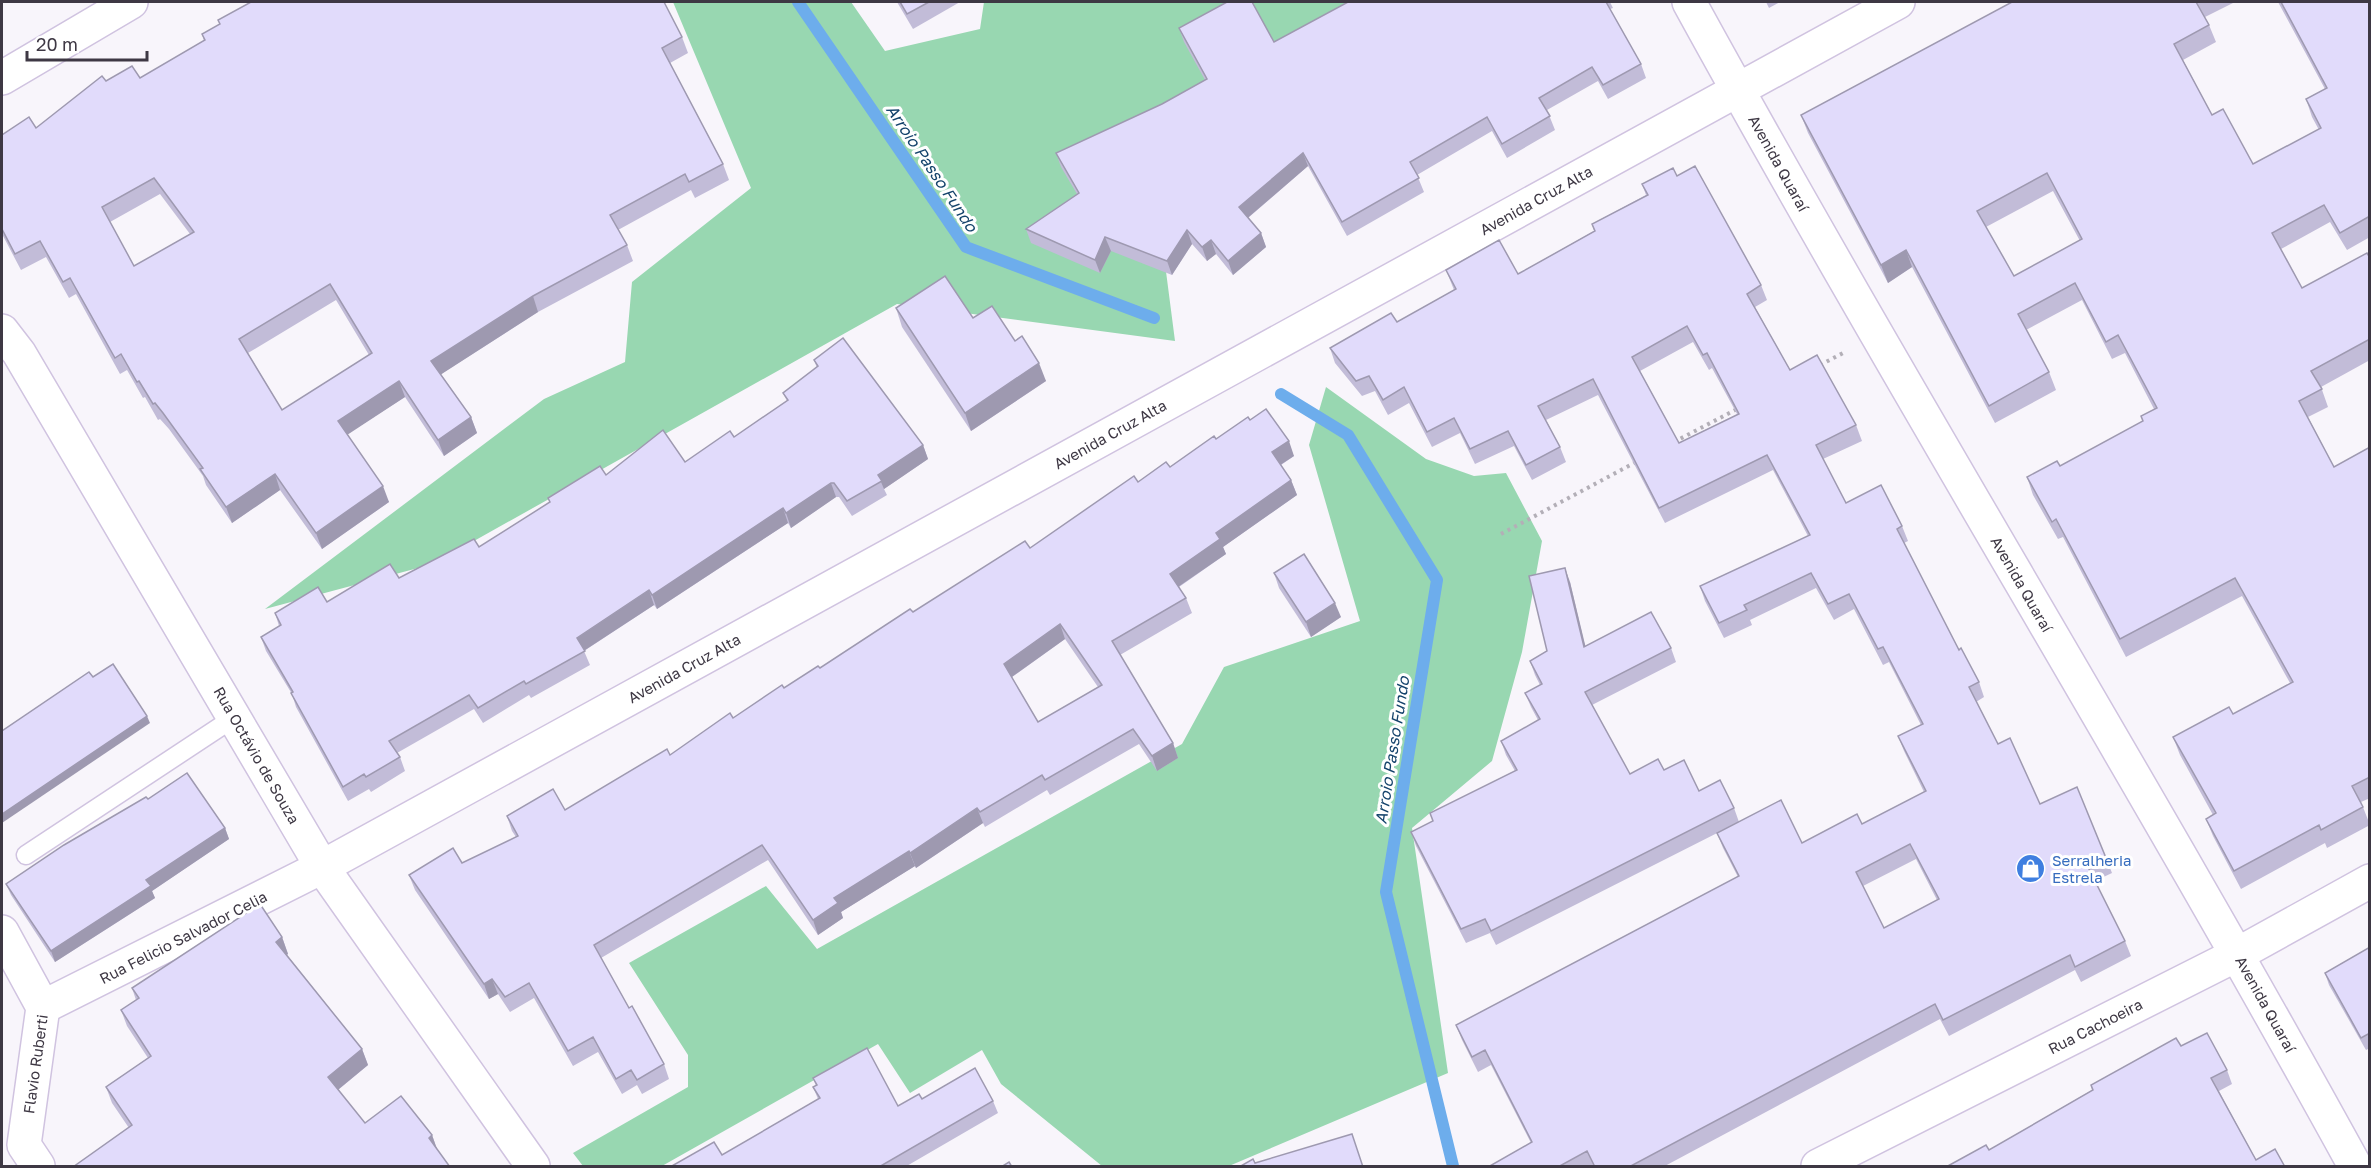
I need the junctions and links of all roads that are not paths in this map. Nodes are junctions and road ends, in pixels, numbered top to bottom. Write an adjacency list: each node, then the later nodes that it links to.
1 (131, 2): 4 (street)
2 (1689, 2): 5 (street, Avenida Quaraí)
3 (1898, 2): 5 (street, Avenida Cruz Alta)
4 (2, 78)
5 (1737, 89): 9 (street, Avenida Cruz Alta); 12 (street, Avenida Quaraí)
6 (2, 331): 7 (street, Rua Octávio de Souza)
7 (235, 717): 8 (lane); 9 (street, Rua Octávio de Souza)
8 (26, 855)
9 (322, 867): 13 (street, Rua Felicio Salvador Celia); 15 (street, Rua Octávio de Souza)
10 (2370, 881): 12 (street, Rua Cachoeira)
11 (2, 932): 13 (street, Flavio Ruberti)
12 (2238, 954): 16 (street, Rua Cachoeira); 17 (street, Avenida Quaraí)
13 (43, 1007): 14 (street, Flavio Ruberti)
14 (21, 1152)
15 (533, 1167)
16 (1818, 1167)
17 (2355, 1167)

